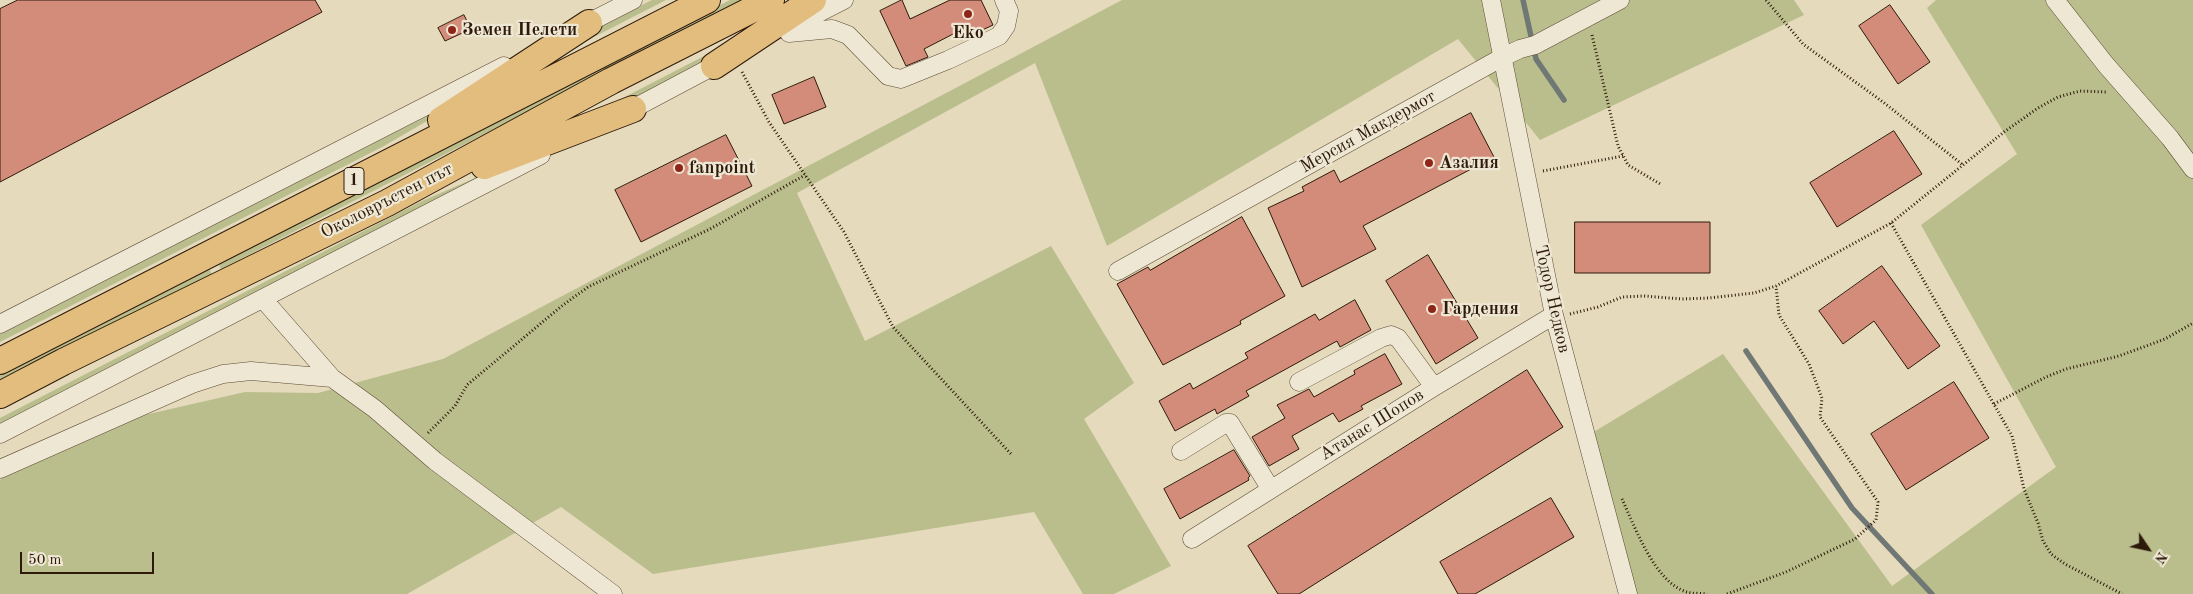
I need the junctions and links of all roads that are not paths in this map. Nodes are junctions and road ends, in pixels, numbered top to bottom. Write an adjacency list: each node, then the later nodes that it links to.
1 (633, 0): 10 (street)
2 (707, 0): 16 (highway, Околовръстен път / 1)
3 (771, 0): 17 (highway, Околовръстен път / 1)
4 (813, 0): 13 (highway)
5 (844, 0): 11 (street)
6 (1004, 0): 11 (street)
7 (1491, 0): 12 (street, Тодор Недков)
8 (1620, 0): 12 (street, Мерсия Макдермот)
9 (2055, 0): 15 (street)
10 (589, 23): 16 (highway); 21 (street)
11 (779, 33): 13 (street)
12 (1501, 58): 18 (street, Мерсия Макдермот); 20 (street, Тодор Недков)
13 (723, 61): 14 (street)
14 (632, 109): 17 (highway); 19 (street)
15 (2193, 170)
16 (332, 192): 22 (highway, Околовръстен път / 1)
17 (387, 203): 26 (highway, Околовръстен път / 1)
18 (1118, 271)
19 (263, 299): 23 (street); 27 (street)
20 (1554, 315): 25 (street, Атанас Шопов); 33 (street, Тодор Недков)
21 (0, 324)
22 (0, 361)
23 (332, 378): 29 (street); 32 (street)
24 (1299, 382): 25 (street)
25 (1434, 387): 30 (street, Атанас Шопов)
26 (0, 395)
27 (0, 434)
28 (1181, 451): 30 (street)
29 (0, 469)
30 (1270, 488): 31 (street, Атанас Шопов)
31 (1192, 539)
32 (613, 594)
33 (1628, 594)

